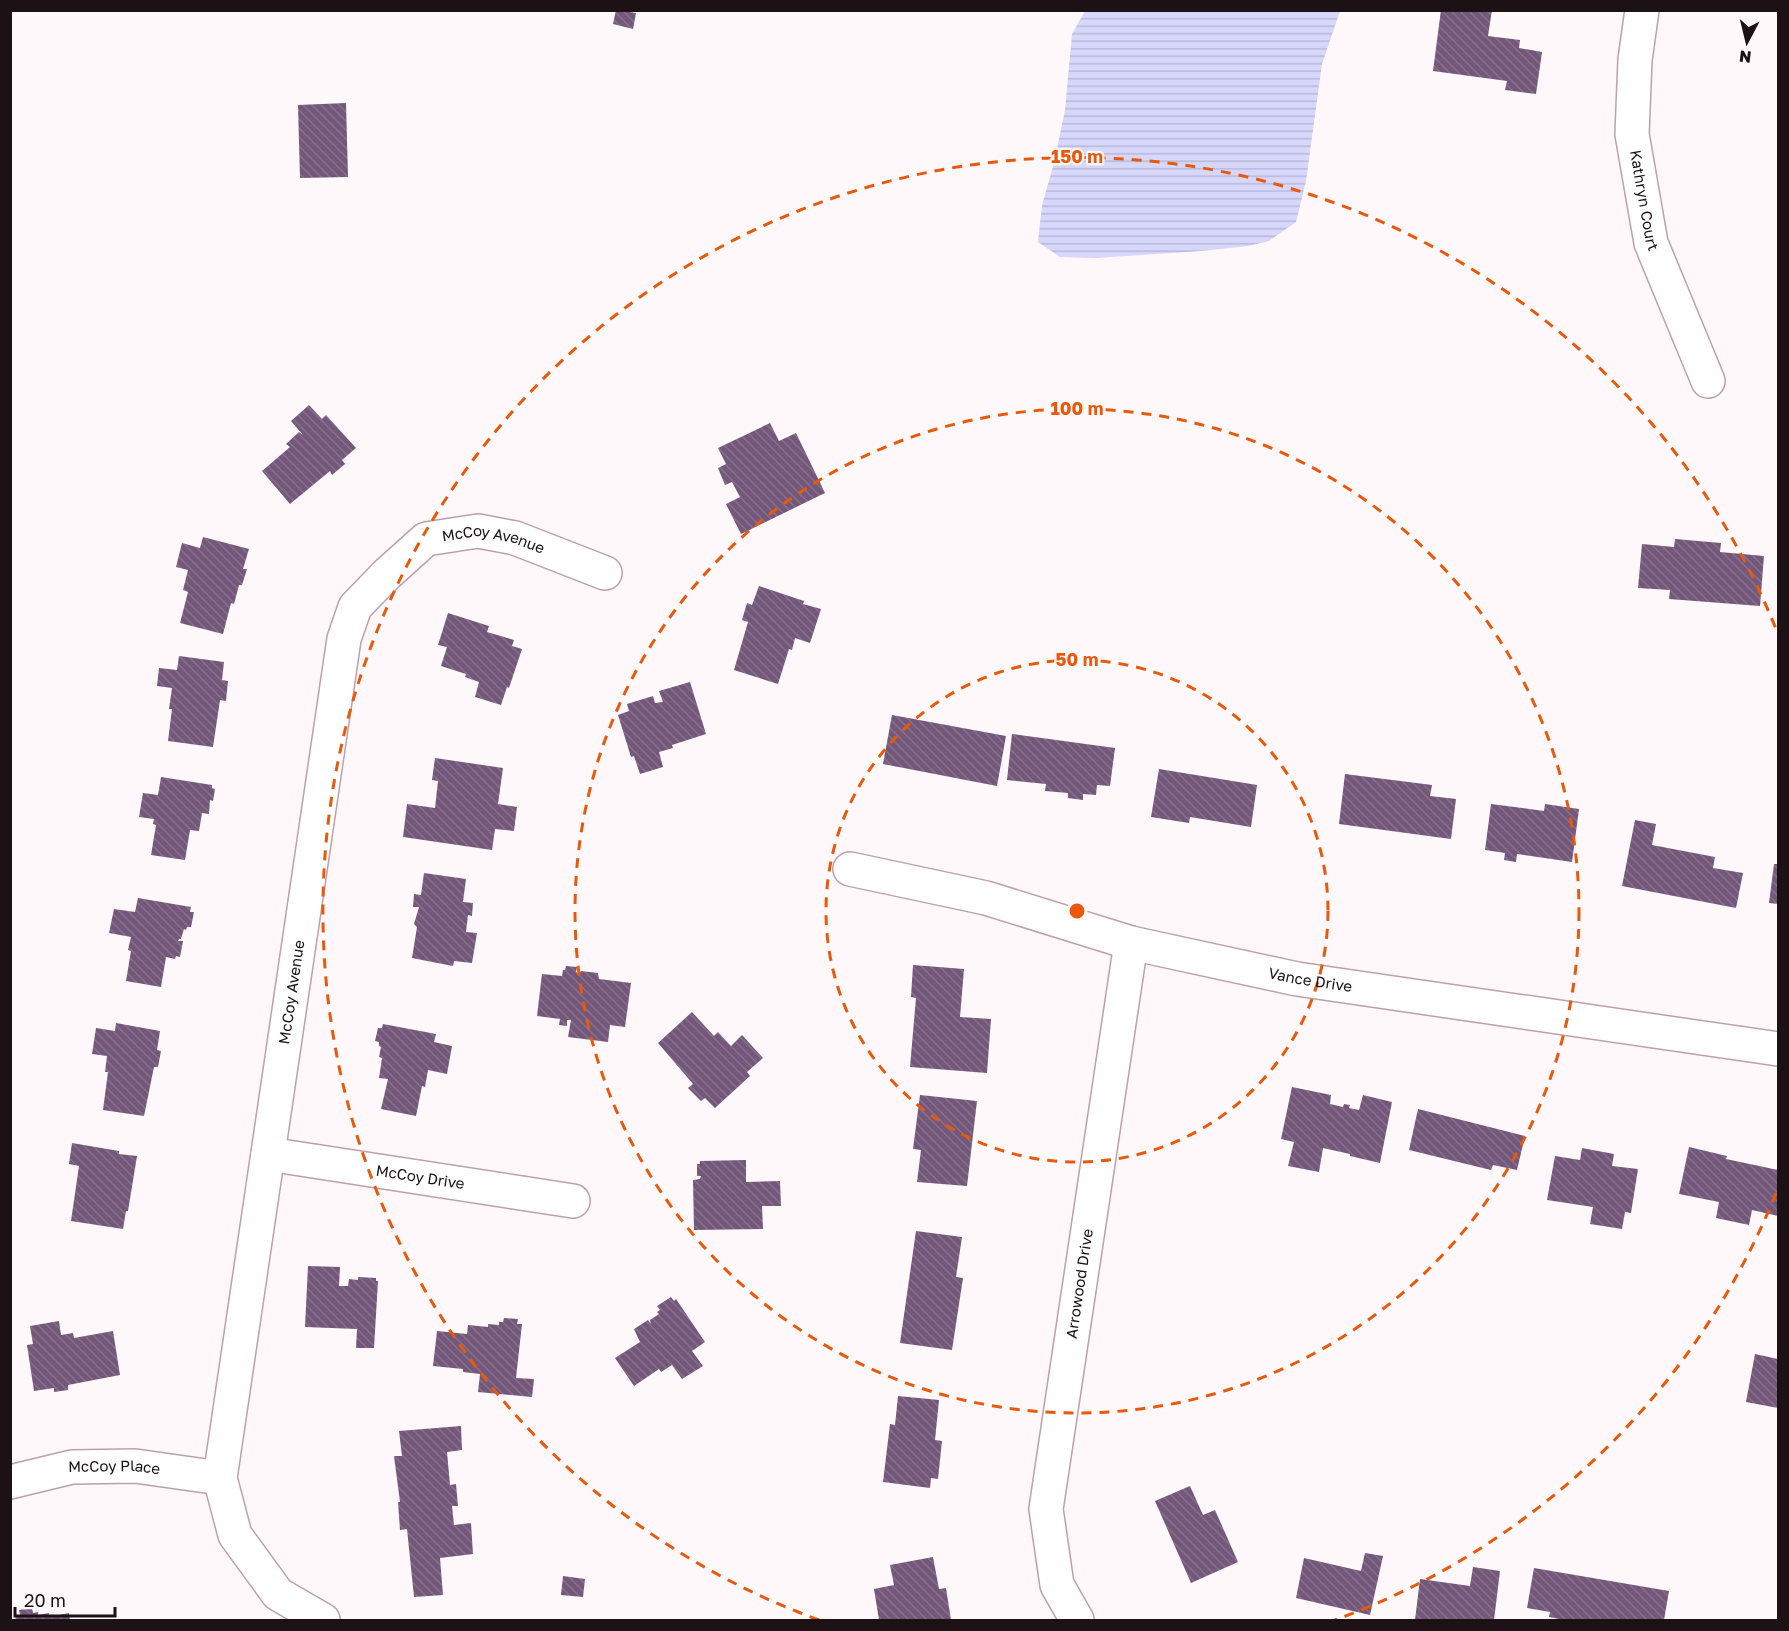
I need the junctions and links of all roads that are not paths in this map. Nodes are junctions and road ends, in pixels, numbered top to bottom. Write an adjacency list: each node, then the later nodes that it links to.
1 (1642, 10): 2 (street, Kathryn Court)
2 (1708, 381)
3 (605, 573): 7 (street, McCoy Avenue)
4 (850, 869): 5 (street, Vance Drive)
5 (1131, 943): 6 (street, Vance Drive); 12 (street, Arrowood Drive)
6 (1779, 1049)
7 (268, 1154): 8 (street, McCoy Drive); 9 (street, McCoy Avenue)
8 (573, 1201)
9 (219, 1478): 10 (street, McCoy Place); 11 (street, McCoy Avenue)
10 (10, 1482)
11 (323, 1620)
12 (1077, 1620)

